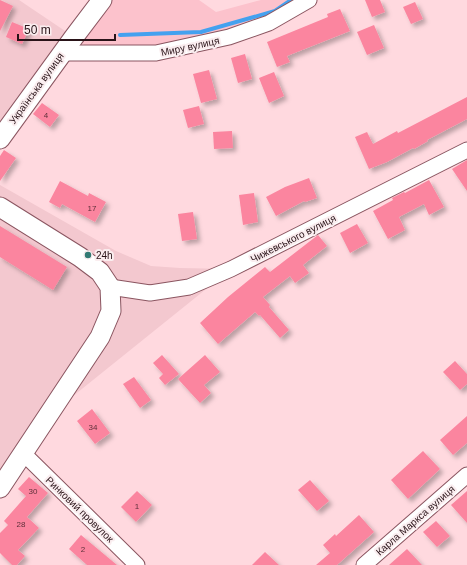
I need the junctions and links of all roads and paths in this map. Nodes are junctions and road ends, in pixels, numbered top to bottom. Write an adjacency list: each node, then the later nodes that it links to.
1 (102, 0): 3 (street, Українська вулиця)
2 (309, 0): 3 (street, Миру вулиця)
3 (62, 53): 4 (street, Українська вулиця)
4 (0, 139)
5 (467, 150): 7 (street, Чижевського вулиця)
6 (0, 207): 7 (street)
7 (110, 287): 8 (street)
8 (23, 453): 10 (street); 11 (street, Ринковий провулок)
9 (467, 475): 12 (street, Карла Маркса вулиця)
10 (0, 488)
11 (138, 565)
12 (364, 565)

